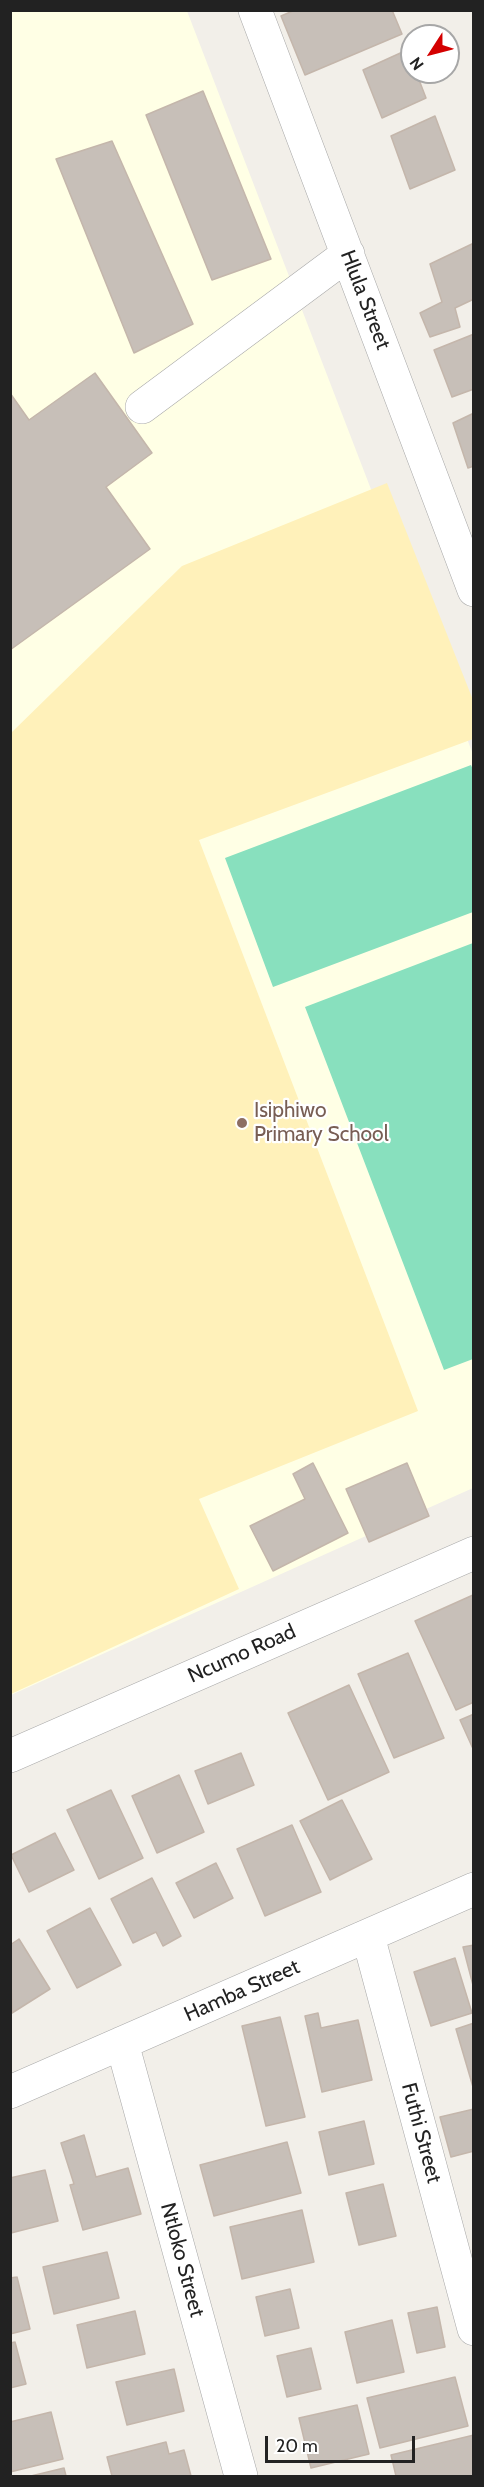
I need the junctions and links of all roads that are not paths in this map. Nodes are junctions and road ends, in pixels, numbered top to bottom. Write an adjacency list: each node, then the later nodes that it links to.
1 (255, 10): 2 (street, Hlula Street)
2 (348, 254): 3 (street); 4 (street, Hlula Street)
3 (142, 407)
4 (474, 590)
5 (474, 1553): 6 (street, Ncumo Road)
6 (10, 1756)
7 (474, 1889): 8 (street, Hamba Street)
8 (368, 1936): 9 (street, Hamba Street); 11 (street, Futhi Street)
9 (122, 2043): 10 (street, Hamba Street); 12 (street, Ntloko Street)
10 (10, 2092)
11 (474, 2329)
12 (241, 2476)

